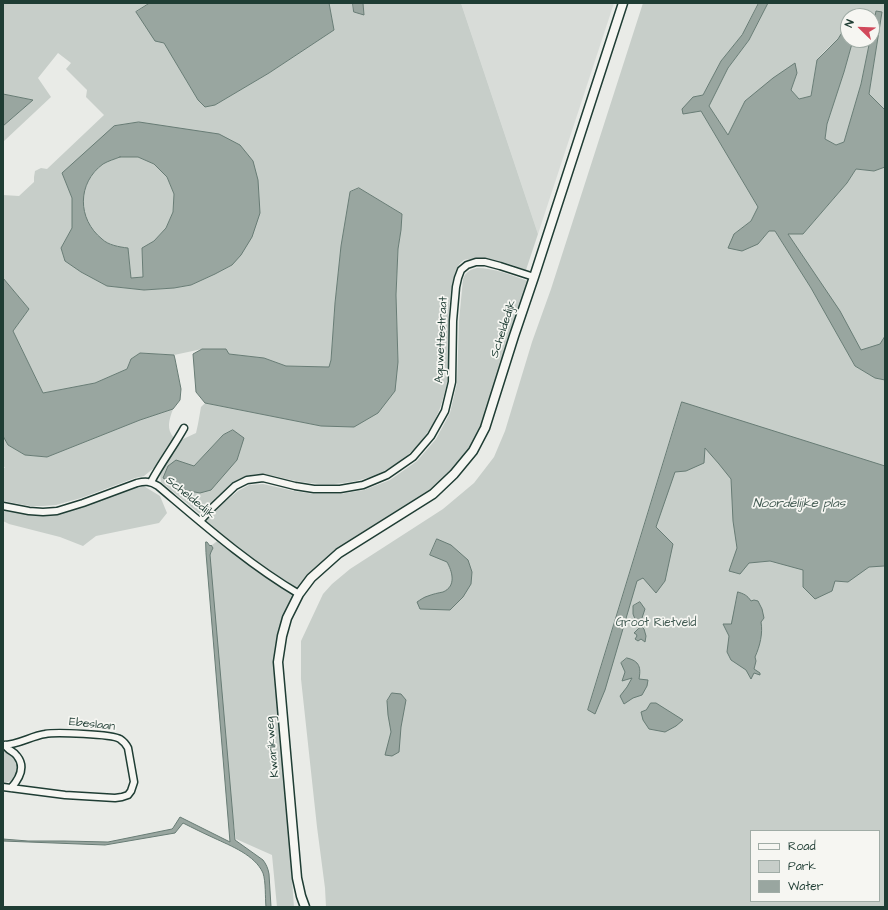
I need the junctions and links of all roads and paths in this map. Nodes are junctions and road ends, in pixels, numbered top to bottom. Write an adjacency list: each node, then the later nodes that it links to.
1 (623, 3): 2 (street, Scheldedijk)
2 (534, 277): 6 (street, Aguwettestraat); 7 (street, Scheldedijk)
3 (184, 428): 4 (street)
4 (151, 482): 5 (street, Scheldedijk); 6 (street, Scheldedijk)
5 (3, 506)
6 (200, 521): 7 (street, Scheldedijk)
7 (301, 591): 11 (street, Kwarikweg)
8 (4, 745): 10 (street, Ebeslaan); 10 (street, Ebeslaan)
9 (3, 787): 10 (street, Ebeslaan)
10 (11, 788)
11 (305, 907)

